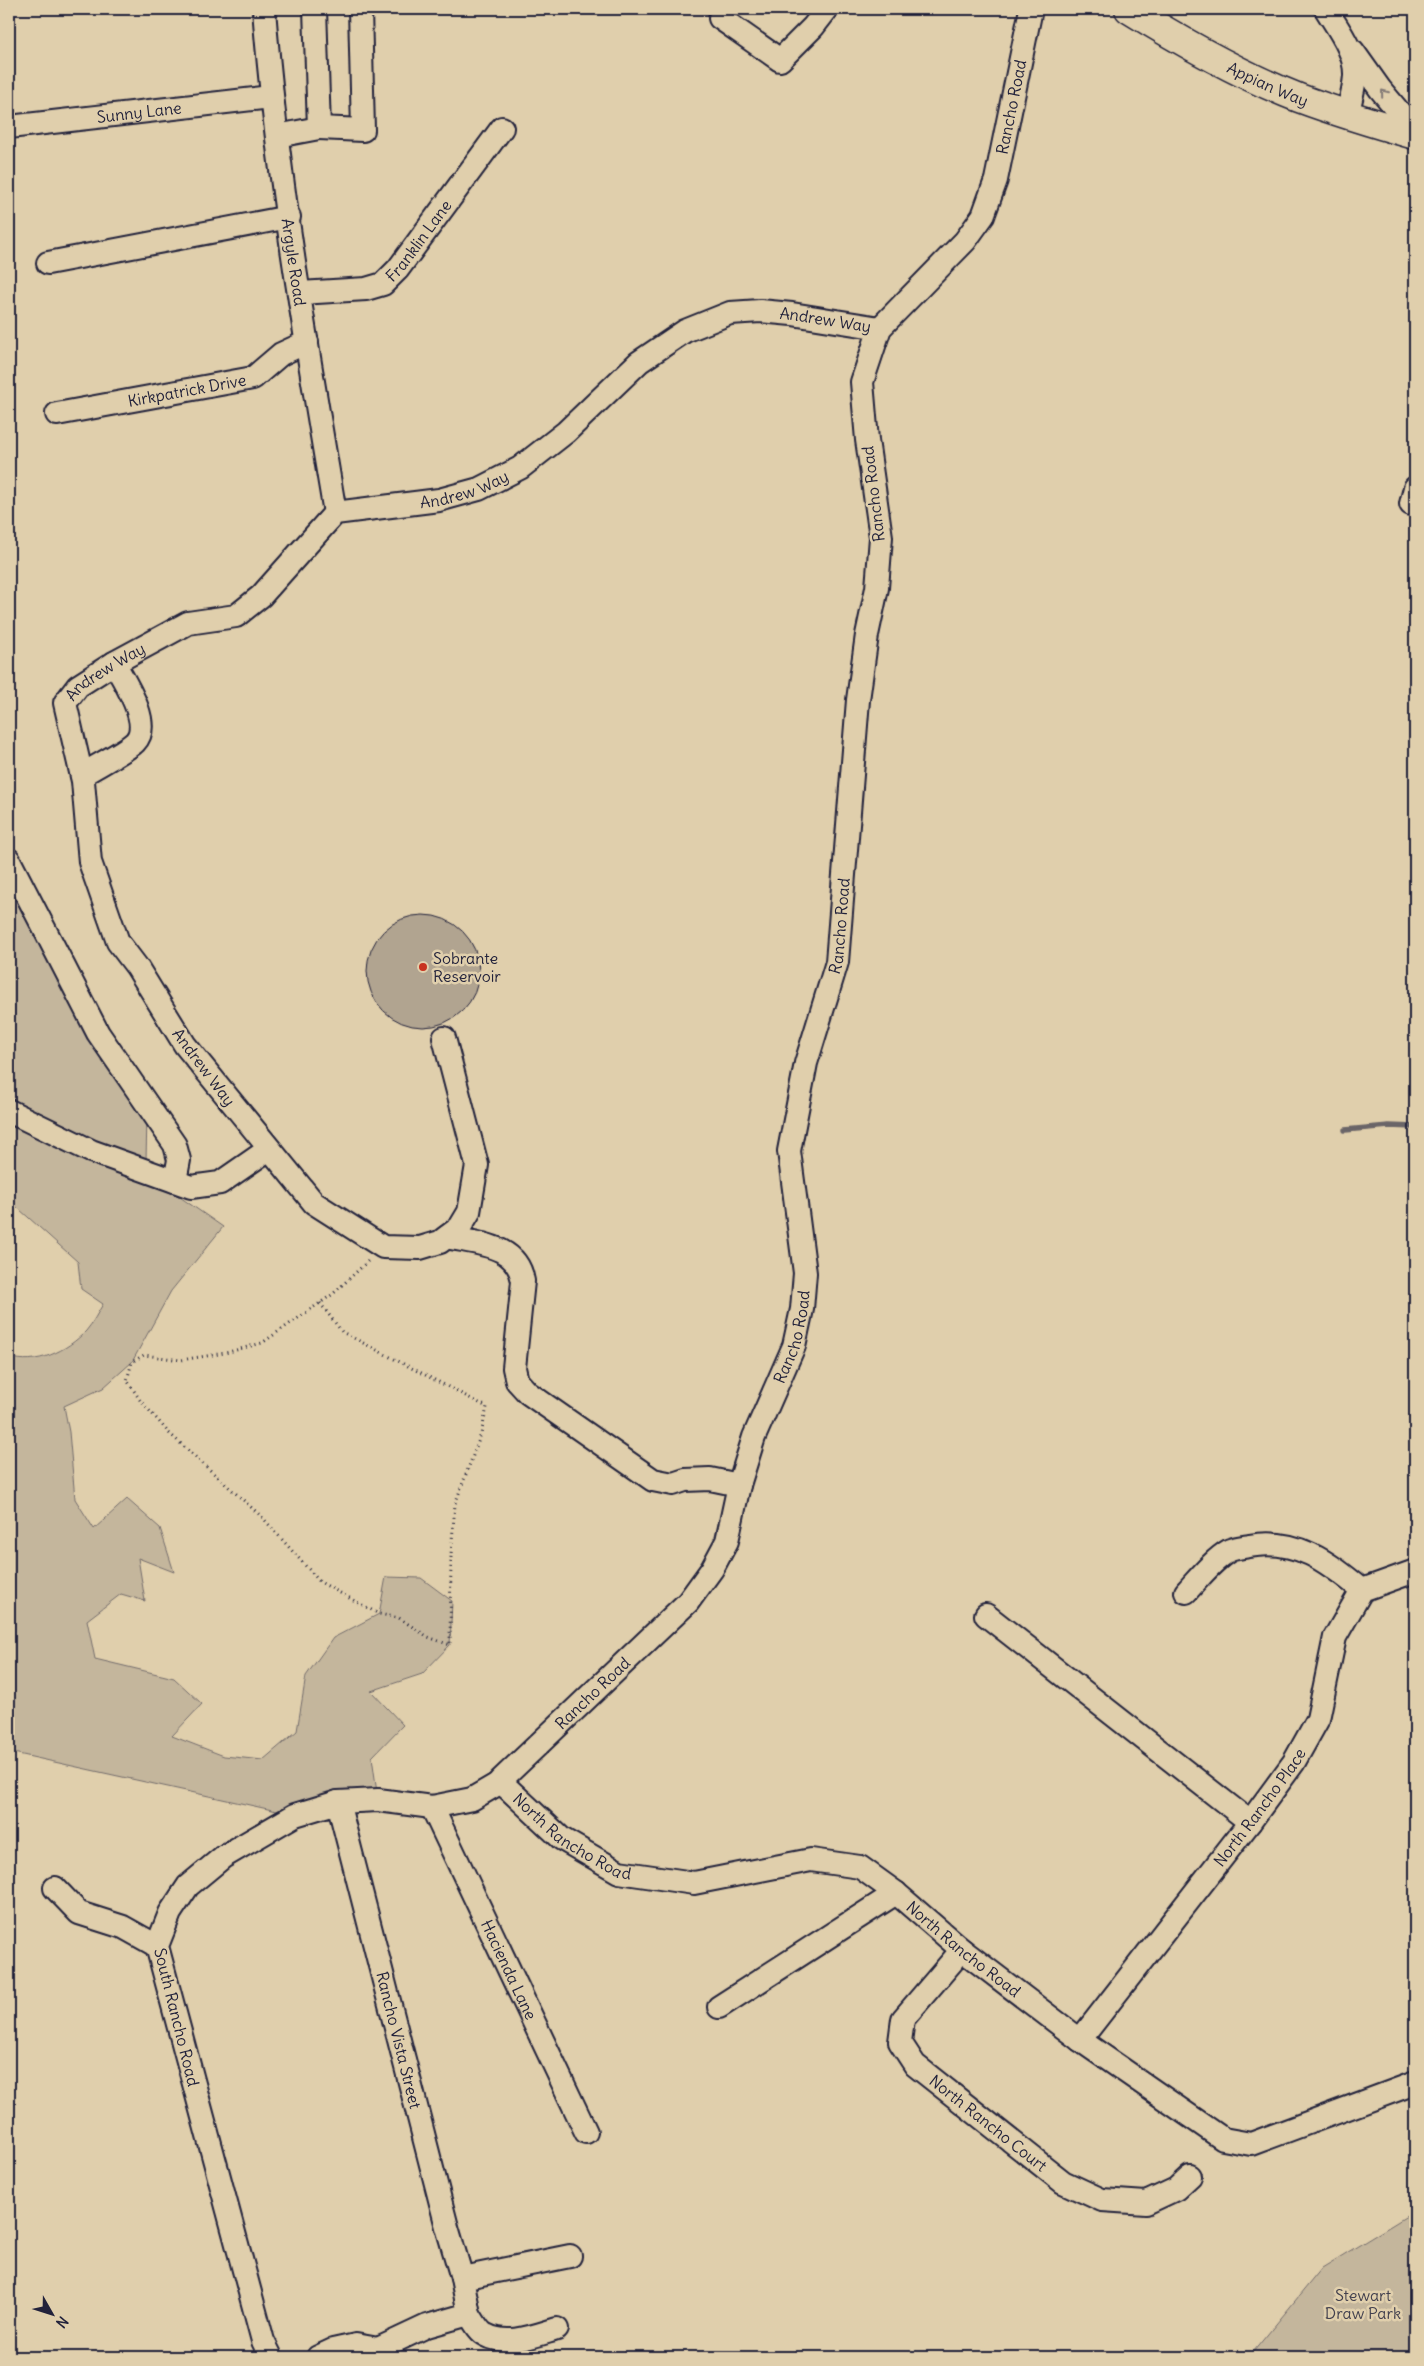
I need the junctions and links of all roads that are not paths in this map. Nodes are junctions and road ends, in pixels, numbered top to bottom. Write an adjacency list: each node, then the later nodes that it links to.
1 (264, 9): 10 (street, Argyle Road)
2 (315, 9): 13 (street)
3 (360, 9): 13 (street)
4 (827, 9): 8 (street)
5 (1031, 9): 21 (street, Rancho Road)
6 (1129, 9): 11 (main road, Appian Way)
7 (1326, 9): 9 (street)
8 (720, 18)
9 (1346, 43): 11 (street); 15 (street, one-way to 9)
10 (271, 97): 12 (street, Sunny Lane); 17 (street, Argyle Road)
11 (1347, 115): 16 (main road, Appian Way)
12 (9, 127)
13 (319, 128): 17 (street)
14 (502, 128): 20 (street, Franklin Lane)
15 (1415, 131)
16 (1415, 135)
17 (277, 136): 18 (street, Argyle Road)
18 (289, 217): 19 (street); 20 (street, Argyle Road)
19 (48, 263)
20 (300, 293): 22 (street, Argyle Road)
21 (880, 328): 24 (street, Andrew Way); 33 (street, Rancho Road)
22 (306, 342): 23 (street, Kirkpatrick Drive); 24 (street, Argyle Road)
23 (58, 414)
24 (335, 513): 25 (street, Andrew Way)
25 (114, 663): 26 (street, Andrew Way); 26 (street)
26 (82, 775): 30 (street, Andrew Way)
27 (9, 860): 31 (street)
28 (444, 1038): 32 (street)
29 (9, 1111): 31 (street)
30 (269, 1149): 31 (street); 32 (street, Andrew Way)
31 (175, 1181)
32 (447, 1236): 33 (street)
33 (739, 1485): 38 (street, Rancho Road)
34 (1412, 1572): 35 (street)
35 (1362, 1590): 36 (street); 41 (street, North Rancho Place)
36 (1186, 1592)
37 (986, 1615): 41 (street)
38 (501, 1782): 40 (street, South Rancho Road); 43 (street, North Rancho Road)
39 (338, 1802): 40 (street, South Rancho Road); 44 (street, South Rancho Road); 52 (street, Rancho Vista Street)
40 (432, 1808): 49 (street, Hacienda Lane)
41 (1250, 1822): 47 (street, North Rancho Place)
42 (55, 1888): 44 (street)
43 (896, 1893): 45 (street, North Rancho Road); 46 (street)
44 (156, 1946): 55 (street, South Rancho Road)
45 (962, 1950): 47 (street, North Rancho Road); 50 (street, North Rancho Court)
46 (719, 2007)
47 (1080, 2040): 48 (street, North Rancho Road)
48 (1415, 2083)
49 (586, 2132)
50 (1190, 2176)
51 (570, 2256): 52 (street)
52 (462, 2278): 53 (street, Rancho Vista Street)
53 (469, 2314): 54 (street); 56 (street)
54 (558, 2328)
55 (267, 2349)
56 (318, 2357)

